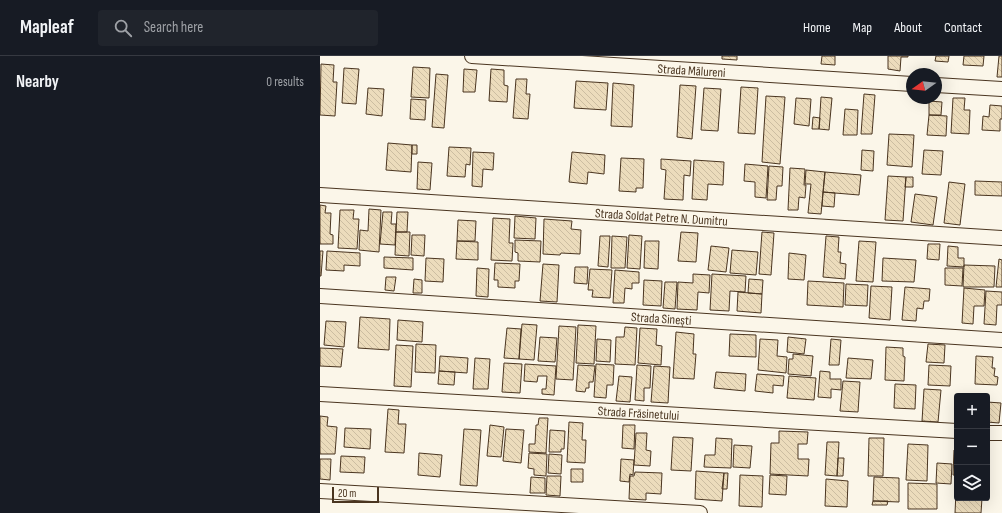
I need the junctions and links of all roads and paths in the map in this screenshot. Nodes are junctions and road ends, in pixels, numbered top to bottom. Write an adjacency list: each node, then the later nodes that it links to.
1 (472, 56): 2 (street, Strada Mălureni)
2 (906, 84)
3 (942, 85): 4 (street)
4 (1002, 89)
5 (320, 195): 6 (street, Strada Soldat Petre N. Dumitru)
6 (1002, 238)
7 (320, 296): 8 (street, Strada Sinești)
8 (1002, 340)
9 (320, 394): 10 (street, Strada Frăsinetului)
10 (954, 431)
11 (990, 433): 12 (street)
12 (1002, 434)
13 (320, 491): 14 (street)
14 (700, 513)

